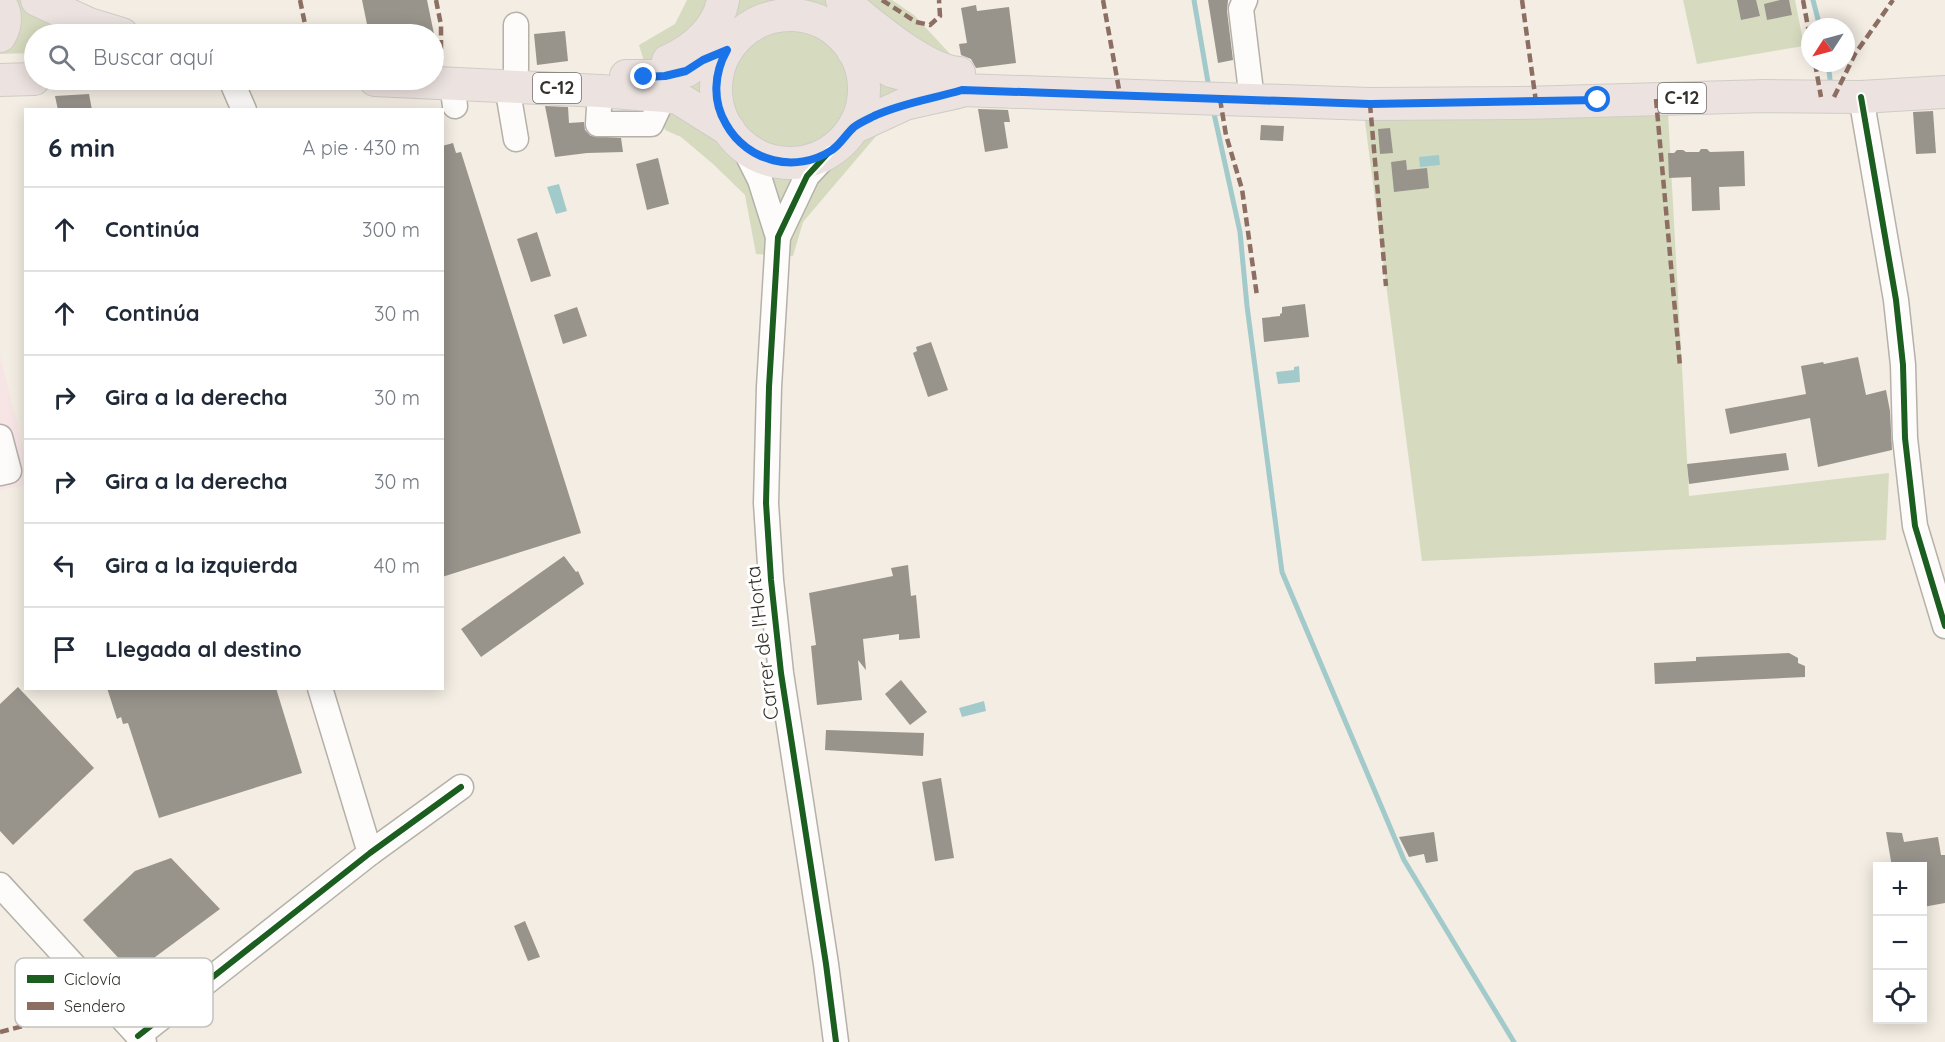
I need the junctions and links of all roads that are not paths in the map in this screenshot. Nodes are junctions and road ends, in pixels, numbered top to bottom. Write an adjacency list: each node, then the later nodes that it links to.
1 (37, 0): 8 (main road)
2 (723, 0): 18 (main road)
3 (742, 0): 11 (main road)
4 (842, 0): 22 (main road)
5 (1245, 0): 25 (street)
6 (0, 4): 10 (main road)
7 (796, 8): 11 (main road, C-12); 12 (main road, C-12)
8 (89, 24)
9 (516, 25): 15 (street)
10 (0, 36)
11 (732, 44): 18 (main road, C-12); 28 (main road)
12 (853, 51): 21 (main road, C-12); 27 (main road, C-12)
13 (24, 62): 14 (main road)
14 (0, 63)
15 (511, 77): 18 (main road, C-12); 19 (main road, C-12); 29 (street)
16 (24, 80): 17 (main road)
17 (0, 81)
18 (594, 82): 28 (main road, C-12)
19 (447, 84)
20 (235, 90): 26 (street)
21 (962, 90): 22 (main road, C-12); 27 (main road, C-12)
22 (1098, 95): 25 (main road, C-12)
23 (1861, 97): 24 (main road, C-12); 25 (main road, C-12); 34 (street)
24 (1942, 97)
25 (1264, 105)
26 (243, 108)
27 (853, 128): 30 (main road, C-12)
28 (736, 138): 30 (main road, C-12); 31 (street)
29 (516, 139)
30 (830, 151): 31 (street)
31 (778, 237): 44 (street, Carrer de l'Horta)
32 (0, 437): 33 (street)
33 (0, 473)
34 (1945, 626)
35 (321, 690): 37 (street)
36 (461, 787): 37 (street)
37 (370, 853): 40 (street)
38 (0, 885): 39 (street)
39 (67, 958)
40 (213, 981)
41 (130, 1027): 43 (street)
42 (156, 1027): 43 (street)
43 (141, 1039)
44 (836, 1042)

